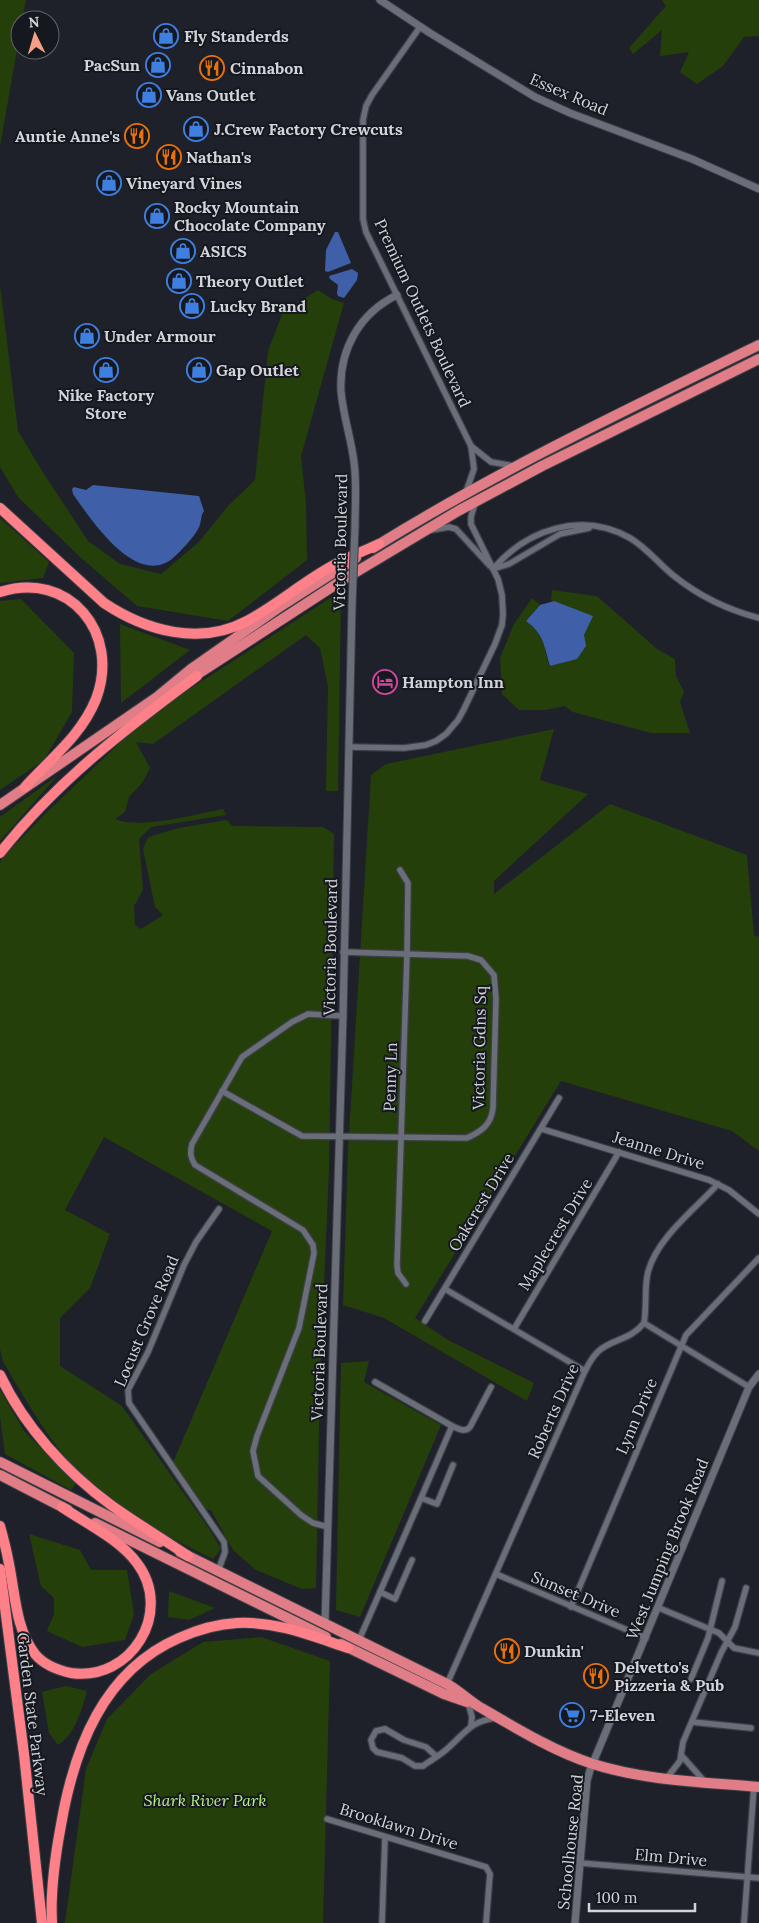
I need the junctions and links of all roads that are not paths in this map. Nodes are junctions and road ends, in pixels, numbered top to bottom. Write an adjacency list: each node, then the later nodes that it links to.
1 (380, 0): 2 (street, Essex Road)
2 (420, 27): 3 (street, Essex Road); 4 (street, Premium Outlets Boulevard)
3 (759, 189)
4 (397, 295): 7 (street, Premium Outlets Boulevard); 20 (street, Victoria Boulevard, bridge)
5 (759, 345): 8 (highway)
6 (759, 359): 10 (highway)
7 (471, 446): 8 (street, Premium Outlets Boulevard); 9 (street, Premium Outlets Boulevard)
8 (514, 466): 9 (highway)
9 (466, 492): 14 (highway)
10 (476, 501): 13 (highway); 15 (street)
11 (0, 508): 14 (highway)
12 (596, 527): 15 (street); 15 (street); 17 (street)
13 (417, 534): 15 (street); 18 (highway)
14 (379, 544): 19 (highway)
15 (492, 569): 20 (street)
16 (0, 592): 21 (highway)
17 (759, 618)
18 (197, 676): 19 (highway); 23 (highway)
19 (157, 697): 21 (highway)
20 (349, 747): 25 (street, Victoria Boulevard)
21 (25, 787): 22 (highway)
22 (0, 805)
23 (0, 853)
24 (400, 870): 26 (street, Penny Ln)
25 (343, 952): 26 (street, Victoria Gdns Sq); 27 (street, Victoria Boulevard)
26 (407, 954): 32 (street, Penny Ln); 32 (street, Victoria Gdns Sq)
27 (343, 1016): 28 (street); 31 (street, Victoria Boulevard)
28 (222, 1091): 31 (street, Victoria Gdns Sq); 57 (street)
29 (559, 1098): 30 (street, Oakcrest Drive)
30 (542, 1128): 33 (street, Jeanne Drive); 39 (street, Oakcrest Drive)
31 (338, 1136): 32 (street, Victoria Gdns Sq); 57 (street, Victoria Boulevard)
32 (402, 1137): 38 (street, Penny Ln)
33 (619, 1152): 34 (street, Jeanne Drive); 42 (street, Maplecrest Drive)
34 (718, 1184): 36 (street, Jeanne Drive); 41 (street)
35 (219, 1210): 61 (street, Locust Grove Road)
36 (759, 1214)
37 (759, 1258): 43 (street, Lynn Drive)
38 (406, 1284)
39 (445, 1289): 40 (street, Oakcrest Drive); 42 (street)
40 (425, 1321)
41 (644, 1322): 43 (street); 44 (street, Roberts Drive)
42 (514, 1330): 44 (street)
43 (681, 1345): 49 (street); 66 (street, Lynn Drive)
44 (585, 1371): 62 (street, Roberts Drive)
45 (759, 1374): 49 (street, West Jumping Brook Road)
46 (0, 1375): 58 (highway)
47 (375, 1382): 50 (street)
48 (491, 1387): 50 (street)
49 (749, 1387): 67 (street, West Jumping Brook Road)
50 (452, 1426): 54 (street)
51 (0, 1462): 58 (highway)
52 (453, 1465): 54 (street)
53 (0, 1475): 55 (highway)
54 (421, 1498): 65 (street)
55 (62, 1507): 56 (highway); 73 (highway)
56 (0, 1526)
57 (328, 1527): 68 (street, Victoria Boulevard)
58 (188, 1556): 61 (highway)
59 (412, 1560): 65 (street)
60 (0, 1569): 93 (highway, Garden State Parkway)
61 (218, 1570): 68 (highway)
62 (496, 1574): 66 (street, Sunset Drive); 76 (street, Roberts Drive)
63 (722, 1581): 69 (street)
64 (746, 1588): 72 (street)
65 (380, 1592): 71 (street)
66 (570, 1607): 70 (street, Sunset Drive)
67 (659, 1608): 69 (street); 70 (street, West Jumping Brook Road)
68 (324, 1623): 71 (highway)
69 (710, 1630): 72 (street); 75 (street)
70 (646, 1638): 84 (street, West Jumping Brook Road)
71 (359, 1640): 76 (highway)
72 (727, 1641): 74 (street); 79 (street)
73 (348, 1648): 77 (highway); 94 (highway)
74 (759, 1652)
75 (691, 1679)
76 (447, 1684): 77 (highway)
77 (473, 1704): 78 (highway); 80 (street)
78 (501, 1718): 80 (street); 84 (highway)
79 (692, 1722): 81 (street); 83 (street)
80 (471, 1725): 82 (street)
81 (751, 1728)
82 (436, 1756): 82 (street)
83 (682, 1756): 85 (street); 86 (street)
84 (592, 1763): 85 (highway); 90 (street, Schoolhouse Road)
85 (666, 1779): 86 (highway)
86 (705, 1782): 87 (highway)
87 (757, 1786): 91 (street)
88 (328, 1820): 89 (street, Brooklawn Drive)
89 (385, 1837): 95 (street); 96 (street, Brooklawn Drive)
90 (580, 1863): 91 (street, Elm Drive); 97 (street, Schoolhouse Road)
91 (748, 1877): 92 (street, Elm Drive); 98 (street)
92 (759, 1878)
93 (42, 1923)
94 (52, 1923)
95 (382, 1923)
96 (486, 1923)
97 (575, 1923)
98 (744, 1923)

